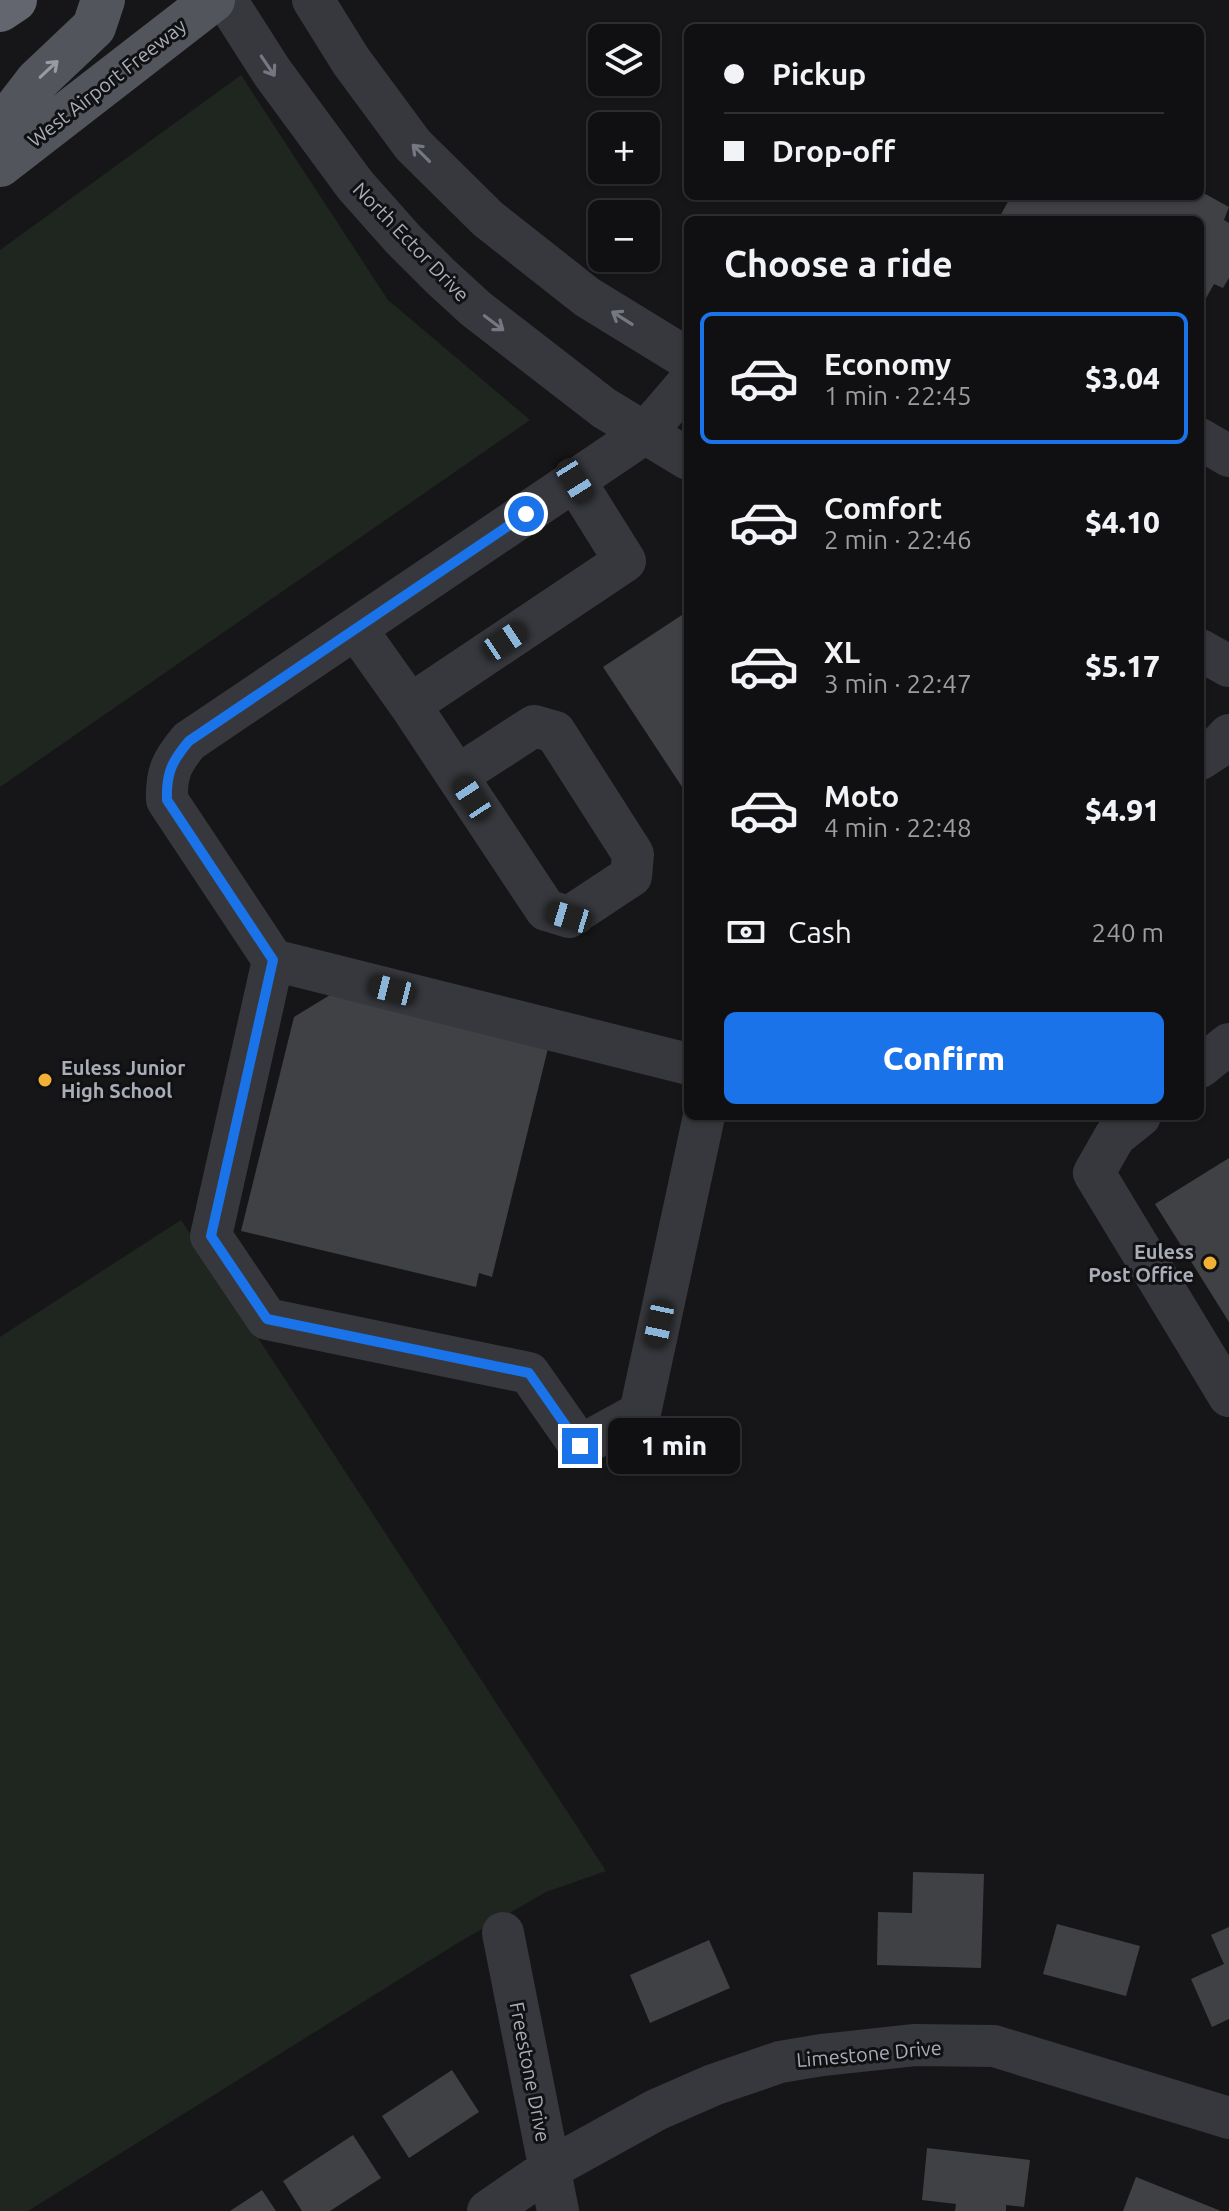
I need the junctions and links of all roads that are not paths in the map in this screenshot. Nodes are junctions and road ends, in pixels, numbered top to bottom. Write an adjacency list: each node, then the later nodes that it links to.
1 (103, 0): 5 (main road, one-way to 1)
2 (213, 0): 6 (main road, West Airport Freeway)
3 (226, 0): 9 (street, North Ector Drive, one-way to 9)
4 (313, 0): 7 (street, one-way to 4)
5 (0, 129)
6 (0, 165)
7 (684, 357)
8 (684, 388): 9 (street)
9 (645, 433): 12 (street, North Ector Drive); 13 (street)
10 (1204, 441): 11 (street)
11 (1229, 456)
12 (684, 457)
13 (575, 481): 14 (street); 17 (street)
14 (356, 629): 17 (street); 19 (street)
15 (1204, 652): 16 (street)
16 (1229, 666)
17 (410, 705): 18 (street)
18 (457, 776): 18 (street)
19 (273, 960): 21 (street); 23 (street)
20 (1229, 1044): 22 (street)
21 (684, 1063)
22 (1204, 1064)
23 (703, 1120)
24 (1135, 1120): 25 (street)
25 (1229, 1396)
26 (503, 1933): 28 (street, Freestone Drive)
27 (1229, 2118): 28 (street, Limestone Drive)
28 (549, 2169): 29 (street, Limestone Drive); 30 (street, Freestone Drive)
29 (488, 2211)
30 (558, 2211)

